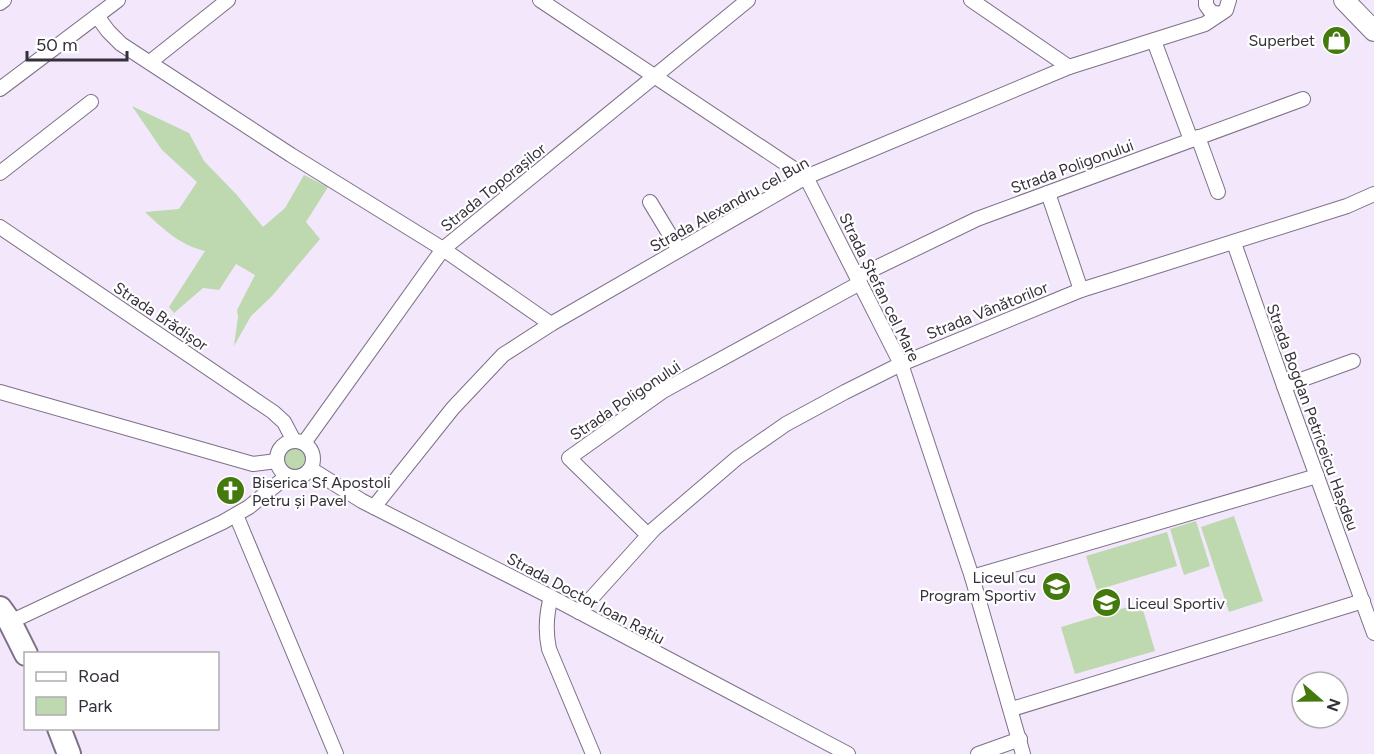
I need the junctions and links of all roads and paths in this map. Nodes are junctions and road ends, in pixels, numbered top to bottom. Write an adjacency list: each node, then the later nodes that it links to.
1 (118, 0): 9 (street)
2 (228, 0): 12 (street)
3 (540, 0): 14 (street, Strada Ștefan cel Mare)
4 (748, 0): 14 (street, Strada Toporașilor)
5 (971, 0): 13 (street)
6 (1229, 0): 8 (street)
7 (1344, 0): 10 (main road)
8 (1211, 8): 11 (street, Strada Alexandru cel Bun)
9 (97, 16): 12 (street); 15 (street)
10 (1374, 31)
11 (1154, 41): 13 (street, Strada Alexandru cel Bun); 18 (street)
12 (150, 62): 27 (street)
13 (1070, 67): 20 (street, Strada Alexandru cel Bun)
14 (656, 77): 20 (street, Strada Ștefan cel Mare); 27 (street, Strada Toporașilor)
15 (0, 89)
16 (1303, 99): 18 (street, Strada Poligonului)
17 (91, 102): 19 (street)
18 (1195, 138): 21 (street); 22 (street, Strada Poligonului)
19 (0, 173)
20 (806, 177): 28 (street, Strada Alexandru cel Bun); 29 (street, Strada Ștefan cel Mare)
21 (1218, 192)
22 (1048, 193): 29 (street, Strada Poligonului); 30 (street)
23 (1374, 194): 26 (street, Strada Vânătorilor)
24 (650, 202): 28 (street)
25 (0, 227): 36 (street, Strada Brădișor)
26 (1234, 243): 30 (street, Strada Vânătorilor); 34 (street, Strada Bogdan Petriceicu Hașdeu)
27 (443, 249): 31 (street); 36 (street, Strada Toporașilor)
28 (679, 250): 31 (street, Strada Alexandru cel Bun)
29 (859, 280): 33 (street, Strada Ștefan cel Mare); 43 (street, Strada Poligonului)
30 (1081, 290): 33 (street, Strada Vânătorilor)
31 (551, 324): 41 (street, Strada Alexandru cel Bun)
32 (1353, 361): 34 (street)
33 (901, 364): 43 (street, Strada Vânătorilor); 44 (street, Strada Ștefan cel Mare)
34 (1284, 386): 40 (street, Strada Bogdan Petriceicu Hașdeu)
35 (0, 392): 37 (street)
36 (299, 442): 37 (street); 38 (street)
37 (277, 461): 39 (street)
38 (311, 469): 39 (street); 41 (street, Strada Doctor Ioan Rațiu)
39 (287, 476): 42 (street)
40 (1317, 476): 44 (street); 46 (street, Strada Bogdan Petriceicu Hașdeu)
41 (374, 507): 45 (street, Strada Doctor Ioan Rațiu)
42 (236, 515): 48 (street); 55 (street)
43 (648, 535): 47 (street, Strada Vânătorilor)
44 (972, 577): 51 (street, Strada Ștefan cel Mare)
45 (551, 597): 47 (street, Strada Doctor Ioan Rațiu); 56 (street)
46 (1363, 601): 49 (street, Strada Bogdan Petriceicu Hașdeu); 51 (street)
47 (579, 612): 57 (street, Strada Doctor Ioan Rațiu)
48 (5, 615): 50 (main road)
49 (1374, 633)
50 (25, 652)
51 (1012, 709): 53 (street, Strada Ștefan cel Mare)
52 (58, 730): 54 (main road)
53 (1020, 739): 58 (street); 59 (street, Strada Ștefan cel Mare)
54 (69, 754)
55 (336, 754)
56 (593, 754)
57 (848, 754)
58 (978, 754)
59 (1023, 754)

